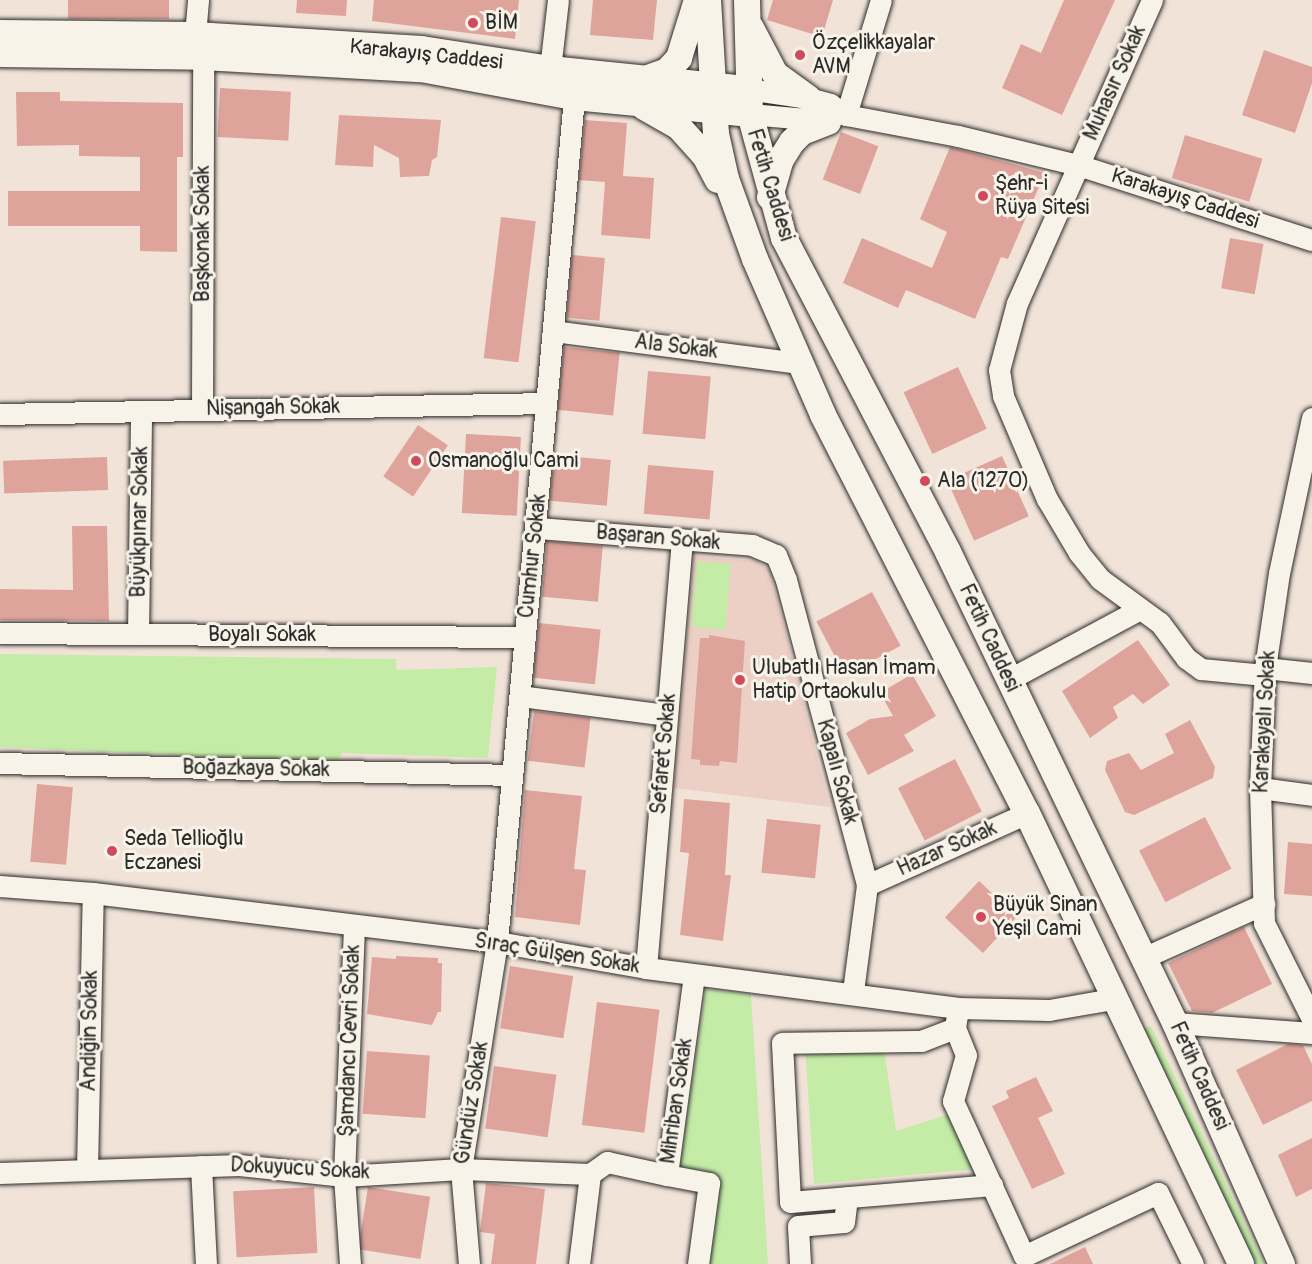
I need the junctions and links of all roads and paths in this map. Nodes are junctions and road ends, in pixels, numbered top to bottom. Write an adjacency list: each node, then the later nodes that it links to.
1 (198, 0): 9 (street, Başkonak Sokak)
2 (558, 0): 11 (street)
3 (697, 0): 12 (main road)
4 (708, 0): 13 (main road, Fetih Caddesi)
5 (881, 0): 19 (street)
6 (1152, 0): 20 (street, Muhasır Sokak)
7 (746, 6): 15 (main road); 16 (main road, Fetih Caddesi)
8 (0, 33): 9 (main road, Karakayış Caddesi)
9 (199, 46): 10 (main road, Karakayış Caddesi); 11 (main road, Karakayış Caddesi); 14 (main road, Karakayış Caddesi); 27 (street, Başkonak Sokak)
10 (0, 54)
11 (550, 69): 12 (main road, Karakayış Caddesi)
12 (648, 78): 13 (main road, Karakayış Caddesi)
13 (710, 84): 16 (main road, Karakayış Caddesi); 18 (main road, Fetih Caddesi)
14 (574, 97): 17 (main road, Karakayış Caddesi); 24 (street, Cumhur Sokak)
15 (808, 98): 16 (street, Karakayış Caddesi); 19 (street, Karakayış Caddesi)
16 (749, 101): 18 (main road, Karakayış Caddesi); 19 (street, Karakayış Caddesi); 21 (main road, Fetih Caddesi)
17 (633, 102): 18 (main road, Karakayış Caddesi); 22 (main road)
18 (712, 109): 22 (main road, Fetih Caddesi)
19 (837, 118): 20 (street, Karakayış Caddesi); 21 (main road)
20 (1078, 165): 23 (street, Karakayış Caddesi); 34 (street, Muhasır Sokak)
21 (770, 197): 40 (main road, Fetih Caddesi)
22 (738, 218): 25 (main road, Fetih Caddesi)
23 (1312, 240)
24 (553, 331): 25 (street, Ala Sokak); 26 (street, Cumhur Sokak)
25 (799, 363): 47 (main road, Fetih Caddesi)
26 (546, 403): 27 (street, Nişangah Sokak); 31 (street, Cumhur Sokak)
27 (202, 410): 28 (street, Nişangah Sokak)
28 (141, 411): 29 (street, Nişangah Sokak); 36 (street, Büyükpınar Sokak)
29 (0, 414)
30 (1312, 418): 38 (street, Karakayalı Sokak)
31 (538, 528): 32 (street, Başaran Sokak); 37 (street, Cumhur Sokak)
32 (682, 540): 33 (street, Başaran Sokak); 42 (street, Sefaret Sokak)
33 (776, 555): 48 (street, Kapalı Sokak)
34 (1140, 609): 38 (street, Muhasır Sokak); 40 (street)
35 (0, 633): 36 (street, Boyalı Sokak)
36 (138, 634): 37 (street, Boyalı Sokak)
37 (525, 637): 41 (street, Cumhur Sokak)
38 (1265, 671): 39 (street, Muhasır Sokak); 45 (street, Karakayalı Sokak)
39 (1312, 673)
40 (1008, 680): 54 (main road, Fetih Caddesi)
41 (520, 696): 42 (street); 44 (street, Cumhur Sokak)
42 (667, 715): 55 (street, Sefaret Sokak)
43 (0, 763): 44 (street, Boğazkaya Sokak)
44 (512, 775): 53 (street, Cumhur Sokak)
45 (1260, 788): 46 (street); 51 (street, Karakayalı Sokak)
46 (1312, 795)
47 (1027, 813): 48 (street, Hazar Sokak); 58 (main road, Fetih Caddesi)
48 (867, 885): 57 (street, Kapalı Sokak)
49 (0, 886): 50 (street, Sıraç Gülşen Sokak)
50 (93, 893): 52 (street, Sıraç Gülşen Sokak); 65 (street, Andiğin Sokak)
51 (1264, 904): 54 (street); 60 (street, Karakayalı Sokak)
52 (354, 927): 53 (street, Sıraç Gülşen Sokak); 69 (street, Şamdancı Cevri Sokak)
53 (497, 942): 55 (street, Sıraç Gülşen Sokak); 64 (street, Gündüz Sokak)
54 (1143, 958): 61 (main road, Fetih Caddesi)
55 (646, 968): 56 (street, Sıraç Gülşen Sokak)
56 (694, 975): 57 (street, Sıraç Gülşen Sokak); 68 (street, Mihriban Sokak)
57 (853, 992): 59 (street, Sıraç Gülşen Sokak)
58 (1113, 999): 59 (street, Sıraç Gülşen Sokak); 79 (main road, Fetih Caddesi)
59 (957, 1018): 70 (street); 71 (street)
60 (1312, 1019)
61 (1175, 1023): 62 (street); 80 (main road, Fetih Caddesi)
62 (1312, 1033)
63 (201, 1166): 65 (street, Dokuyucu Sokak); 69 (street, Dokuyucu Sokak); 72 (street)
64 (461, 1169): 67 (street, Dokuyucu Sokak); 69 (street, Dokuyucu Sokak); 74 (street, Gündüz Sokak)
65 (87, 1170): 66 (street, Dokuyucu Sokak)
66 (0, 1173)
67 (590, 1174): 68 (street, Dokuyucu Sokak); 75 (street)
68 (667, 1175): 76 (street, Mihriban Sokak)
69 (344, 1176): 73 (street, Şamdancı Cevri Sokak)
70 (992, 1185): 71 (street); 78 (street)
71 (847, 1197): 77 (street)
72 (206, 1264)
73 (350, 1264)
74 (469, 1264)
75 (579, 1264)
76 (698, 1264)
77 (800, 1264)
78 (1193, 1264)
79 (1241, 1264)
80 (1282, 1264)

